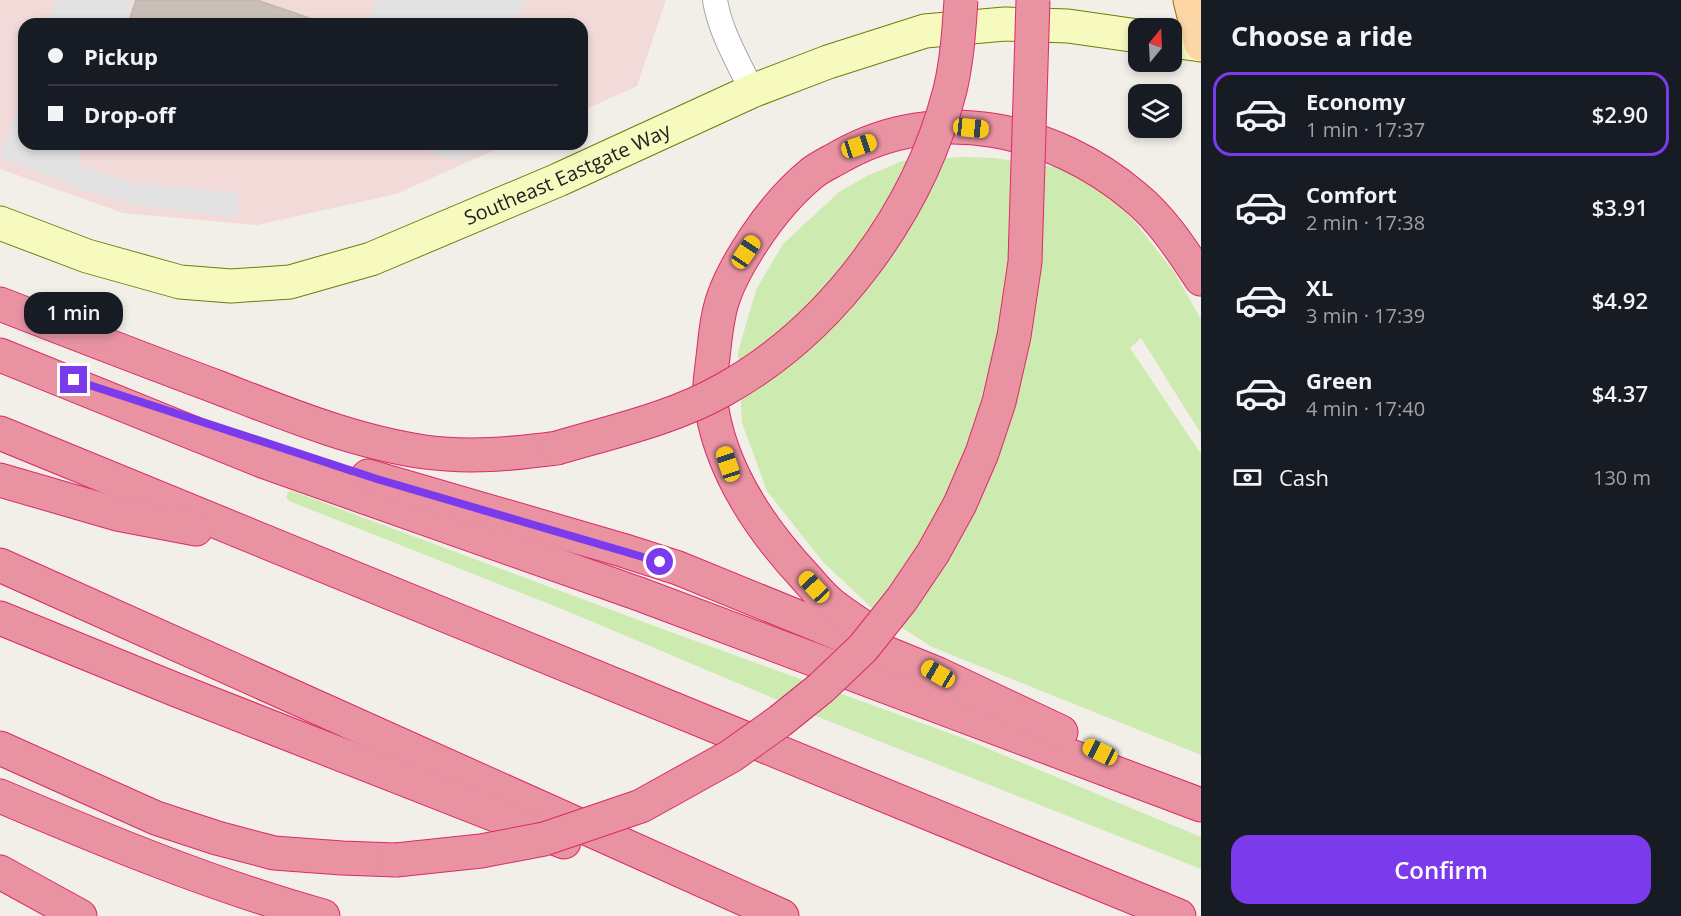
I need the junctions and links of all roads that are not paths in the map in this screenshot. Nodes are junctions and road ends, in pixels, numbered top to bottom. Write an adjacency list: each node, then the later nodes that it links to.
1 (715, 0): 10 (street)
2 (961, 0): 13 (highway, bridge)
3 (1033, 0): 21 (highway, bridge)
4 (1062, 0): 6 (main road)
5 (1191, 0): 9 (main road)
6 (1005, 24): 7 (main road, Southeast Eastgate Way); 10 (main road, Southeast Eastgate Way)
7 (1128, 35)
8 (1182, 42): 9 (main road)
9 (1201, 45)
10 (752, 90): 11 (main road, Southeast Eastgate Way)
11 (0, 223)
12 (1201, 279): 20 (highway)
13 (0, 304)
14 (5, 357): 20 (highway); 23 (highway)
15 (0, 433): 17 (highway)
16 (0, 480): 17 (highway)
17 (260, 541): 29 (highway)
18 (0, 565): 28 (highway)
19 (0, 618): 27 (highway)
20 (938, 674): 23 (highway)
21 (0, 748)
22 (0, 796): 26 (highway)
23 (1201, 804)
24 (0, 872): 25 (highway)
25 (80, 916)
26 (322, 916)
27 (752, 916)
28 (782, 916)
29 (1179, 916)

